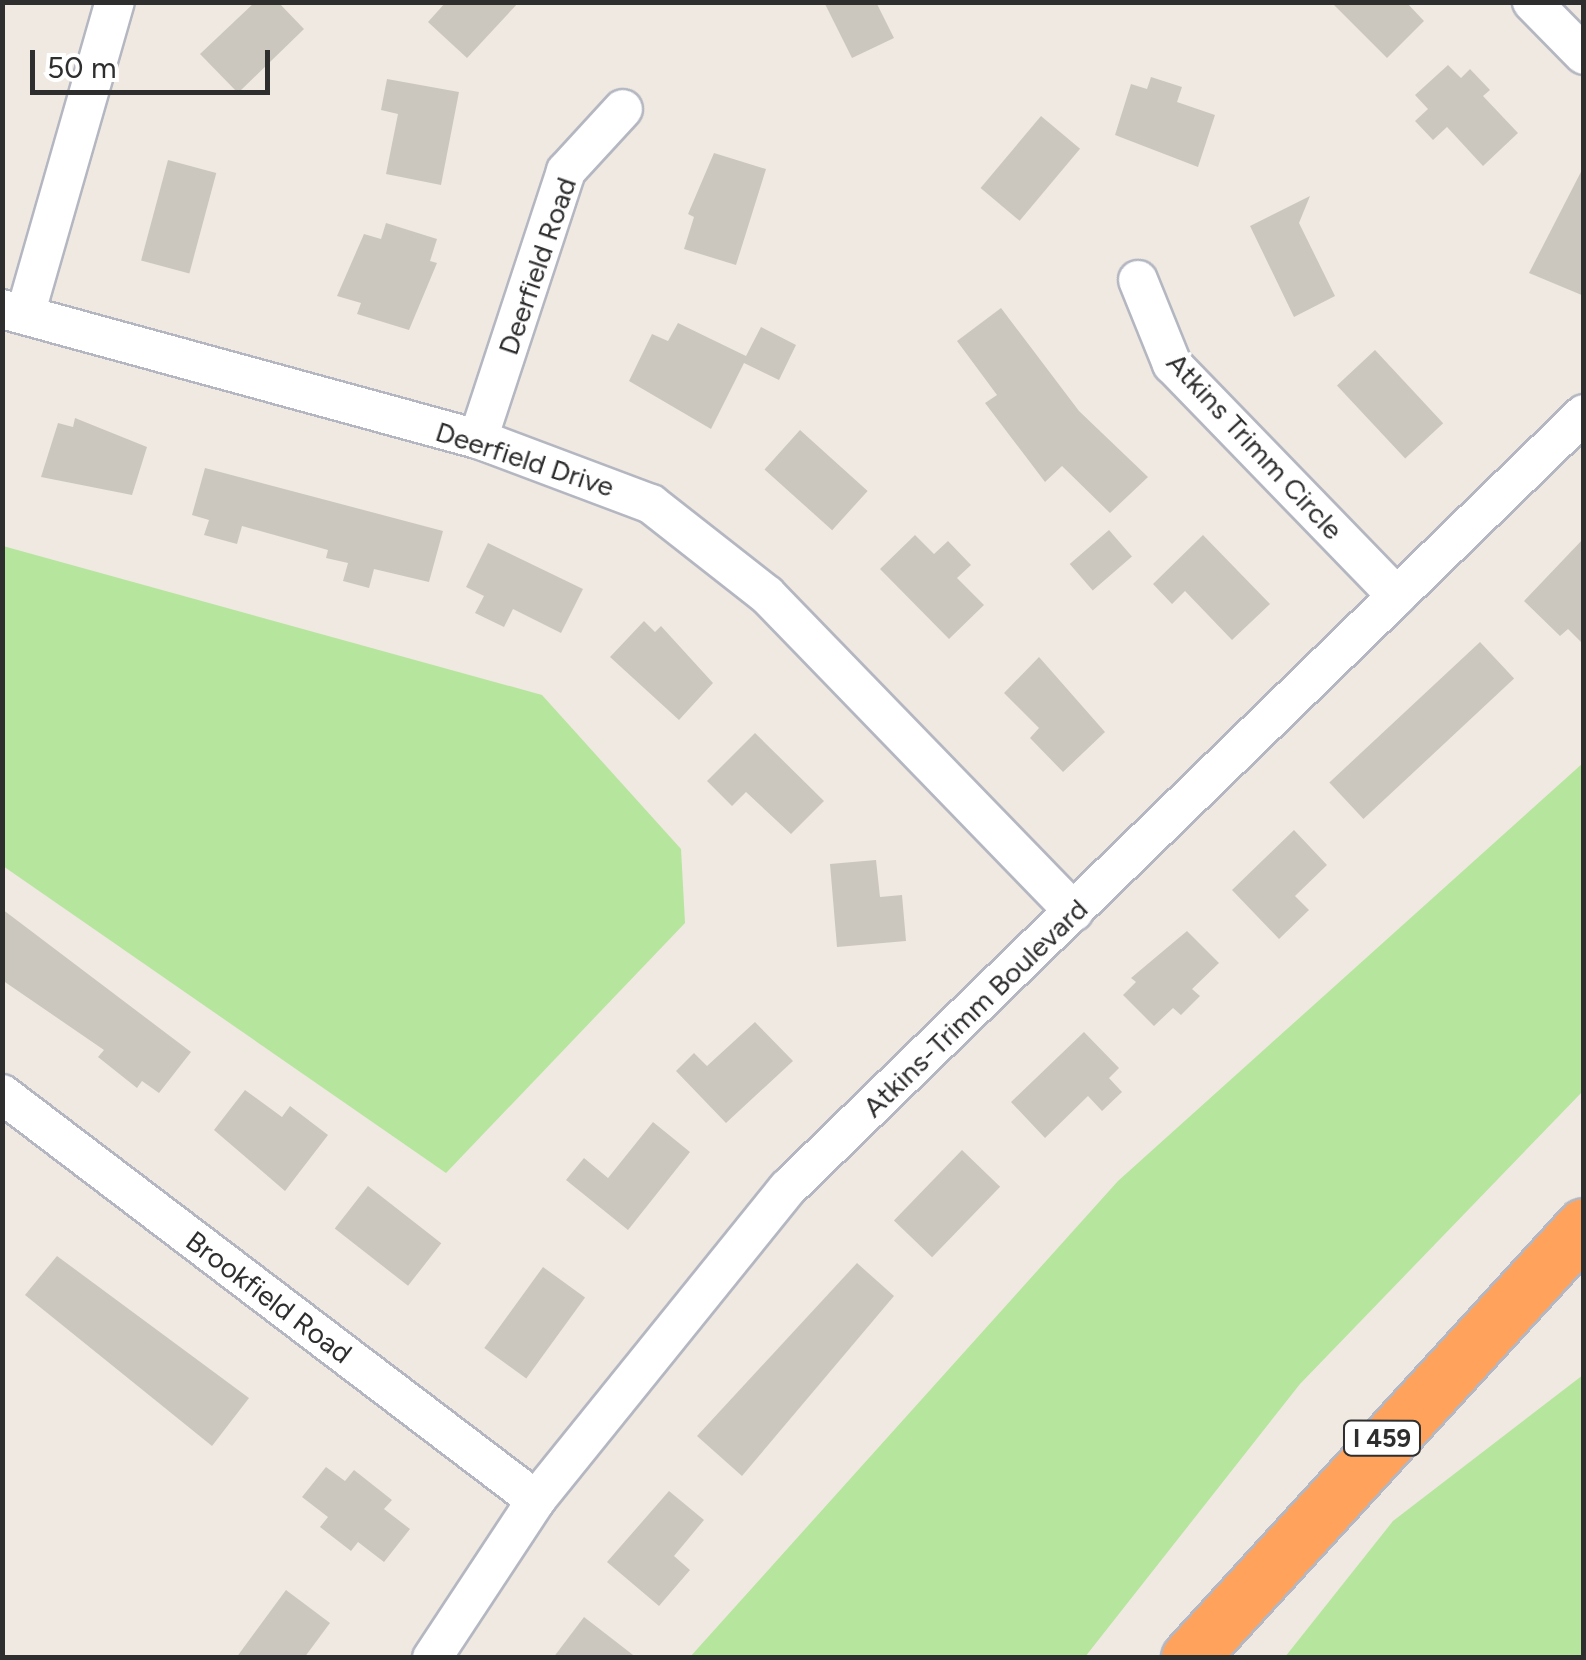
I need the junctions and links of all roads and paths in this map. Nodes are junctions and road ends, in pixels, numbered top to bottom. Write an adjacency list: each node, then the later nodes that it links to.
1 (115, 2): 6 (street)
2 (1532, 2): 3 (street)
3 (1584, 55)
4 (623, 109): 8 (street, Deerfield Road)
5 (1138, 280): 9 (street, Atkins Trimm Circle)
6 (14, 312): 8 (street, Deerfield Drive)
7 (1584, 414): 9 (street, Atkins-Trimm Boulevard)
8 (478, 438): 10 (street, Deerfield Drive)
9 (1397, 596): 10 (street, Atkins-Trimm Boulevard)
10 (1074, 912): 13 (street, Atkins-Trimm Boulevard)
11 (2, 1094): 13 (street, Brookfield Road)
12 (1584, 1226): 15 (highway, I 459)
13 (536, 1500): 14 (street, Atkins-Trimm Boulevard)
14 (432, 1658)
15 (1189, 1658)

